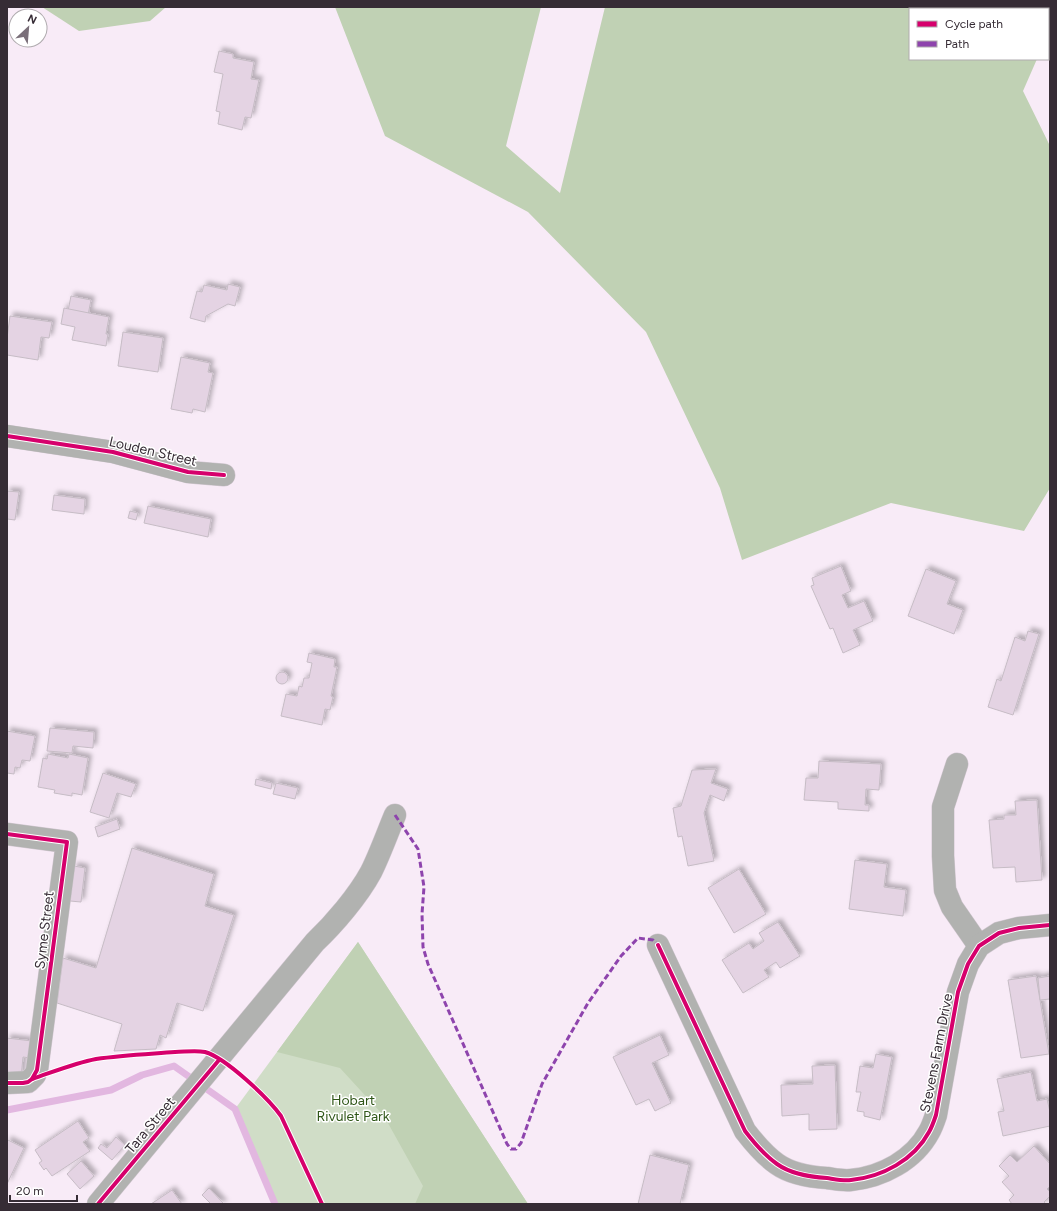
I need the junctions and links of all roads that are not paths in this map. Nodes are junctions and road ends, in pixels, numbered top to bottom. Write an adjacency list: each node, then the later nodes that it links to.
1 (7, 436): 2 (street, Louden Street)
2 (224, 475)
3 (957, 764): 8 (street)
4 (395, 815): 10 (street, Tara Street)
5 (7, 834): 9 (street, Syme Street)
6 (1050, 925): 8 (street, Stevens Farm Drive)
7 (658, 945): 8 (street, Stevens Farm Drive)
8 (979, 946)
9 (7, 1084)
10 (98, 1204)

